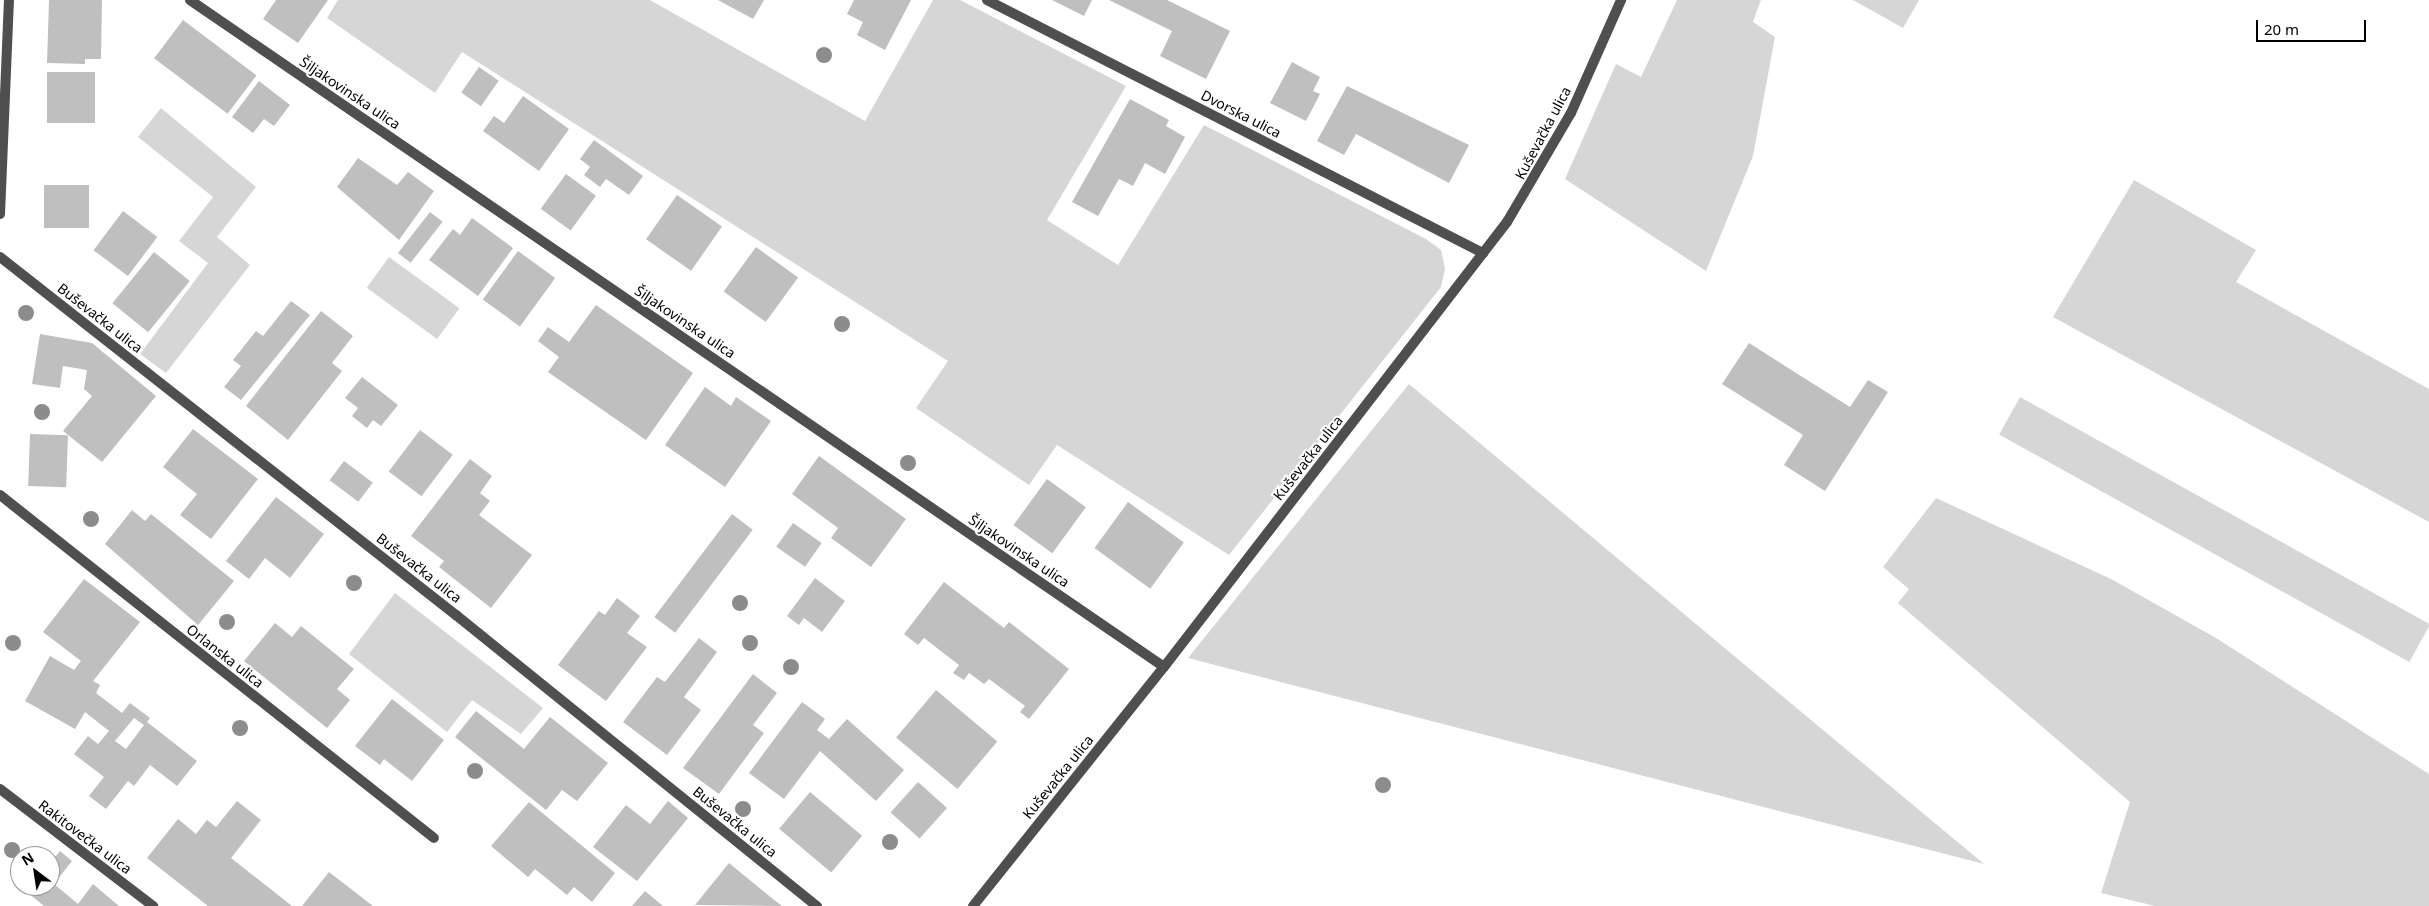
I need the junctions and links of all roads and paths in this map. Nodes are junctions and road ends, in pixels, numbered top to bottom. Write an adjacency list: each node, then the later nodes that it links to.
1 (9, 0): 5 (street)
2 (190, 0): 9 (street, Šiljakovinska ulica)
3 (987, 0): 6 (street, Dvorska ulica)
4 (1621, 0): 6 (street, Kuševačka ulica)
5 (0, 214)
6 (1483, 253): 9 (street, Kuševačka ulica)
7 (0, 257): 13 (street, Buševačka ulica)
8 (0, 495): 11 (street, Orlanska ulica)
9 (1164, 667): 14 (street, Kuševačka ulica)
10 (0, 789): 12 (street, Rakitovečka ulica)
11 (434, 838)
12 (153, 906)
13 (817, 906)
14 (973, 906)

